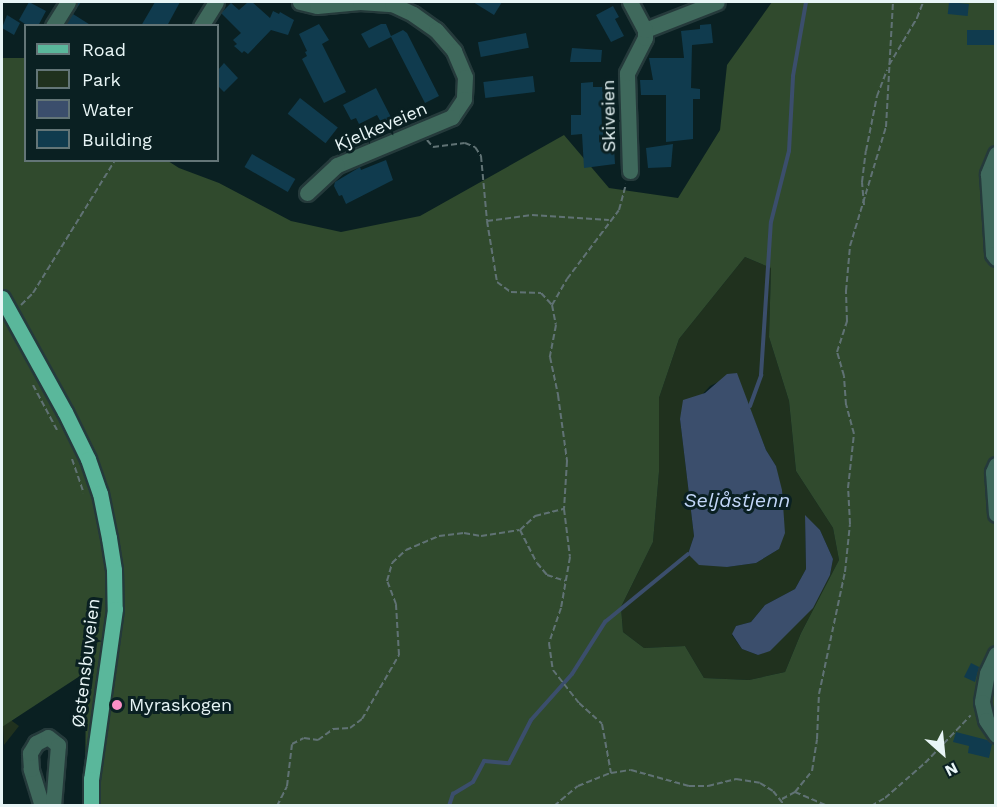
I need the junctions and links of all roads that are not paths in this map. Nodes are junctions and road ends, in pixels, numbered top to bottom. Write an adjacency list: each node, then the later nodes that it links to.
1 (68, 2): 6 (street)
2 (216, 2): 7 (street)
3 (300, 2): 11 (street, Kjelkeveien)
4 (630, 2): 8 (street)
5 (717, 2): 8 (street)
6 (54, 24)
7 (202, 24)
8 (645, 30): 10 (street, Skiveien)
9 (996, 154): 12 (street)
10 (630, 171)
11 (307, 193)
12 (996, 258)
13 (2, 298): 20 (main road, Østensbuveien)
14 (996, 465): 15 (street)
15 (996, 514)
16 (996, 654): 17 (street)
17 (996, 735)
18 (42, 806): 19 (street)
19 (53, 806)
20 (91, 806)

